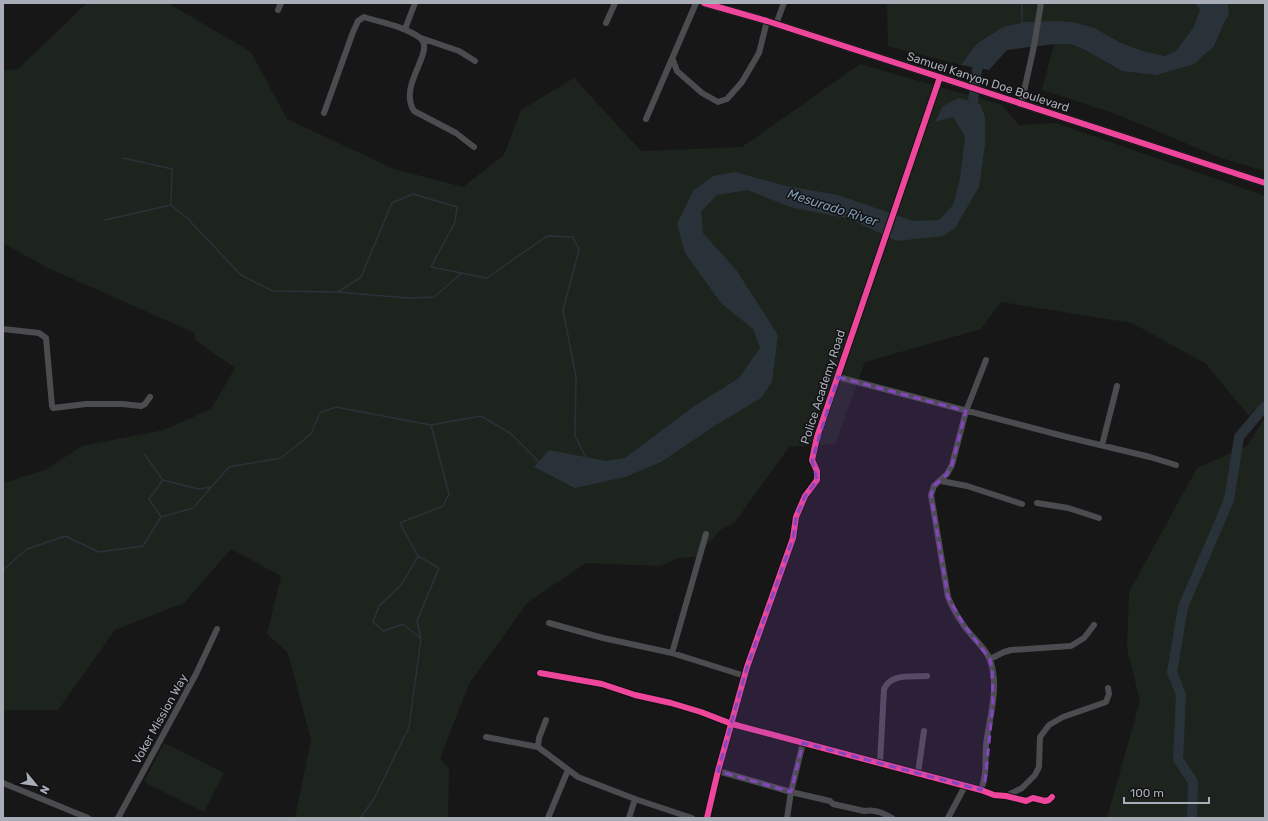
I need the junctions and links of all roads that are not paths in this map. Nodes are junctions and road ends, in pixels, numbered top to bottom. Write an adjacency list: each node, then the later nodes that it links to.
1 (281, 3): 8 (street)
2 (415, 3): 12 (street)
3 (615, 3): 10 (street)
4 (696, 3): 14 (street)
5 (704, 3): 9 (street, Samuel Kanyon Doe Boulevard)
6 (784, 3): 11 (street)
7 (1041, 3): 17 (street)
8 (278, 10)
9 (767, 21): 11 (street, Samuel Kanyon Doe Boulevard); 14 (street)
10 (606, 23)
11 (776, 24): 16 (street, Samuel Kanyon Doe Boulevard)
12 (405, 29): 13 (street); 18 (street)
13 (421, 38): 15 (street); 20 (street)
14 (673, 60): 19 (street)
15 (475, 61)
16 (940, 77): 17 (street, Samuel Kanyon Doe Boulevard); 24 (street, Police Academy Road)
17 (1021, 105): 21 (street, Samuel Kanyon Doe Boulevard)
18 (324, 113)
19 (646, 120)
20 (474, 147)
21 (1265, 183)
22 (3, 329): 26 (street)
23 (986, 360): 27 (street)
24 (838, 377): 27 (street); 41 (street, Police Academy Road)
25 (1117, 386): 28 (street)
26 (150, 397)
27 (966, 411): 28 (street); 30 (street)
28 (1102, 445): 29 (street)
29 (1176, 465)
30 (941, 481): 32 (street); 39 (street)
31 (1037, 503): 33 (street)
32 (1022, 504)
33 (1099, 518)
34 (706, 534): 38 (street)
35 (549, 623): 38 (street)
36 (1094, 625): 39 (street)
37 (217, 629): 62 (street, Voker Mission Way)
38 (672, 653): 41 (street)
39 (990, 659): 56 (street)
40 (540, 673): 45 (street)
41 (745, 676): 45 (street, Police Academy Road)
42 (927, 676): 50 (street)
43 (1108, 688): 58 (street)
44 (546, 720): 49 (street)
45 (732, 724): 48 (street); 52 (street, Police Academy Road)
46 (924, 731): 53 (street)
47 (486, 737): 49 (street)
48 (803, 743): 50 (street); 57 (street)
49 (538, 747): 51 (street)
50 (880, 763): 53 (street)
51 (568, 770): 60 (street); 63 (street)
52 (718, 771): 57 (street); 66 (street, Police Academy Road)
53 (918, 773): 55 (street)
54 (3, 783): 61 (street)
55 (965, 786): 56 (street); 69 (street)
56 (981, 790): 58 (street)
57 (791, 792): 67 (street); 68 (street)
58 (1006, 796): 59 (street)
59 (1052, 797)
60 (635, 799): 64 (street); 65 (street)
61 (88, 818)
62 (118, 818)
63 (548, 818)
64 (629, 818)
65 (692, 818)
66 (707, 818)
67 (787, 818)
68 (892, 818)
69 (948, 818)

